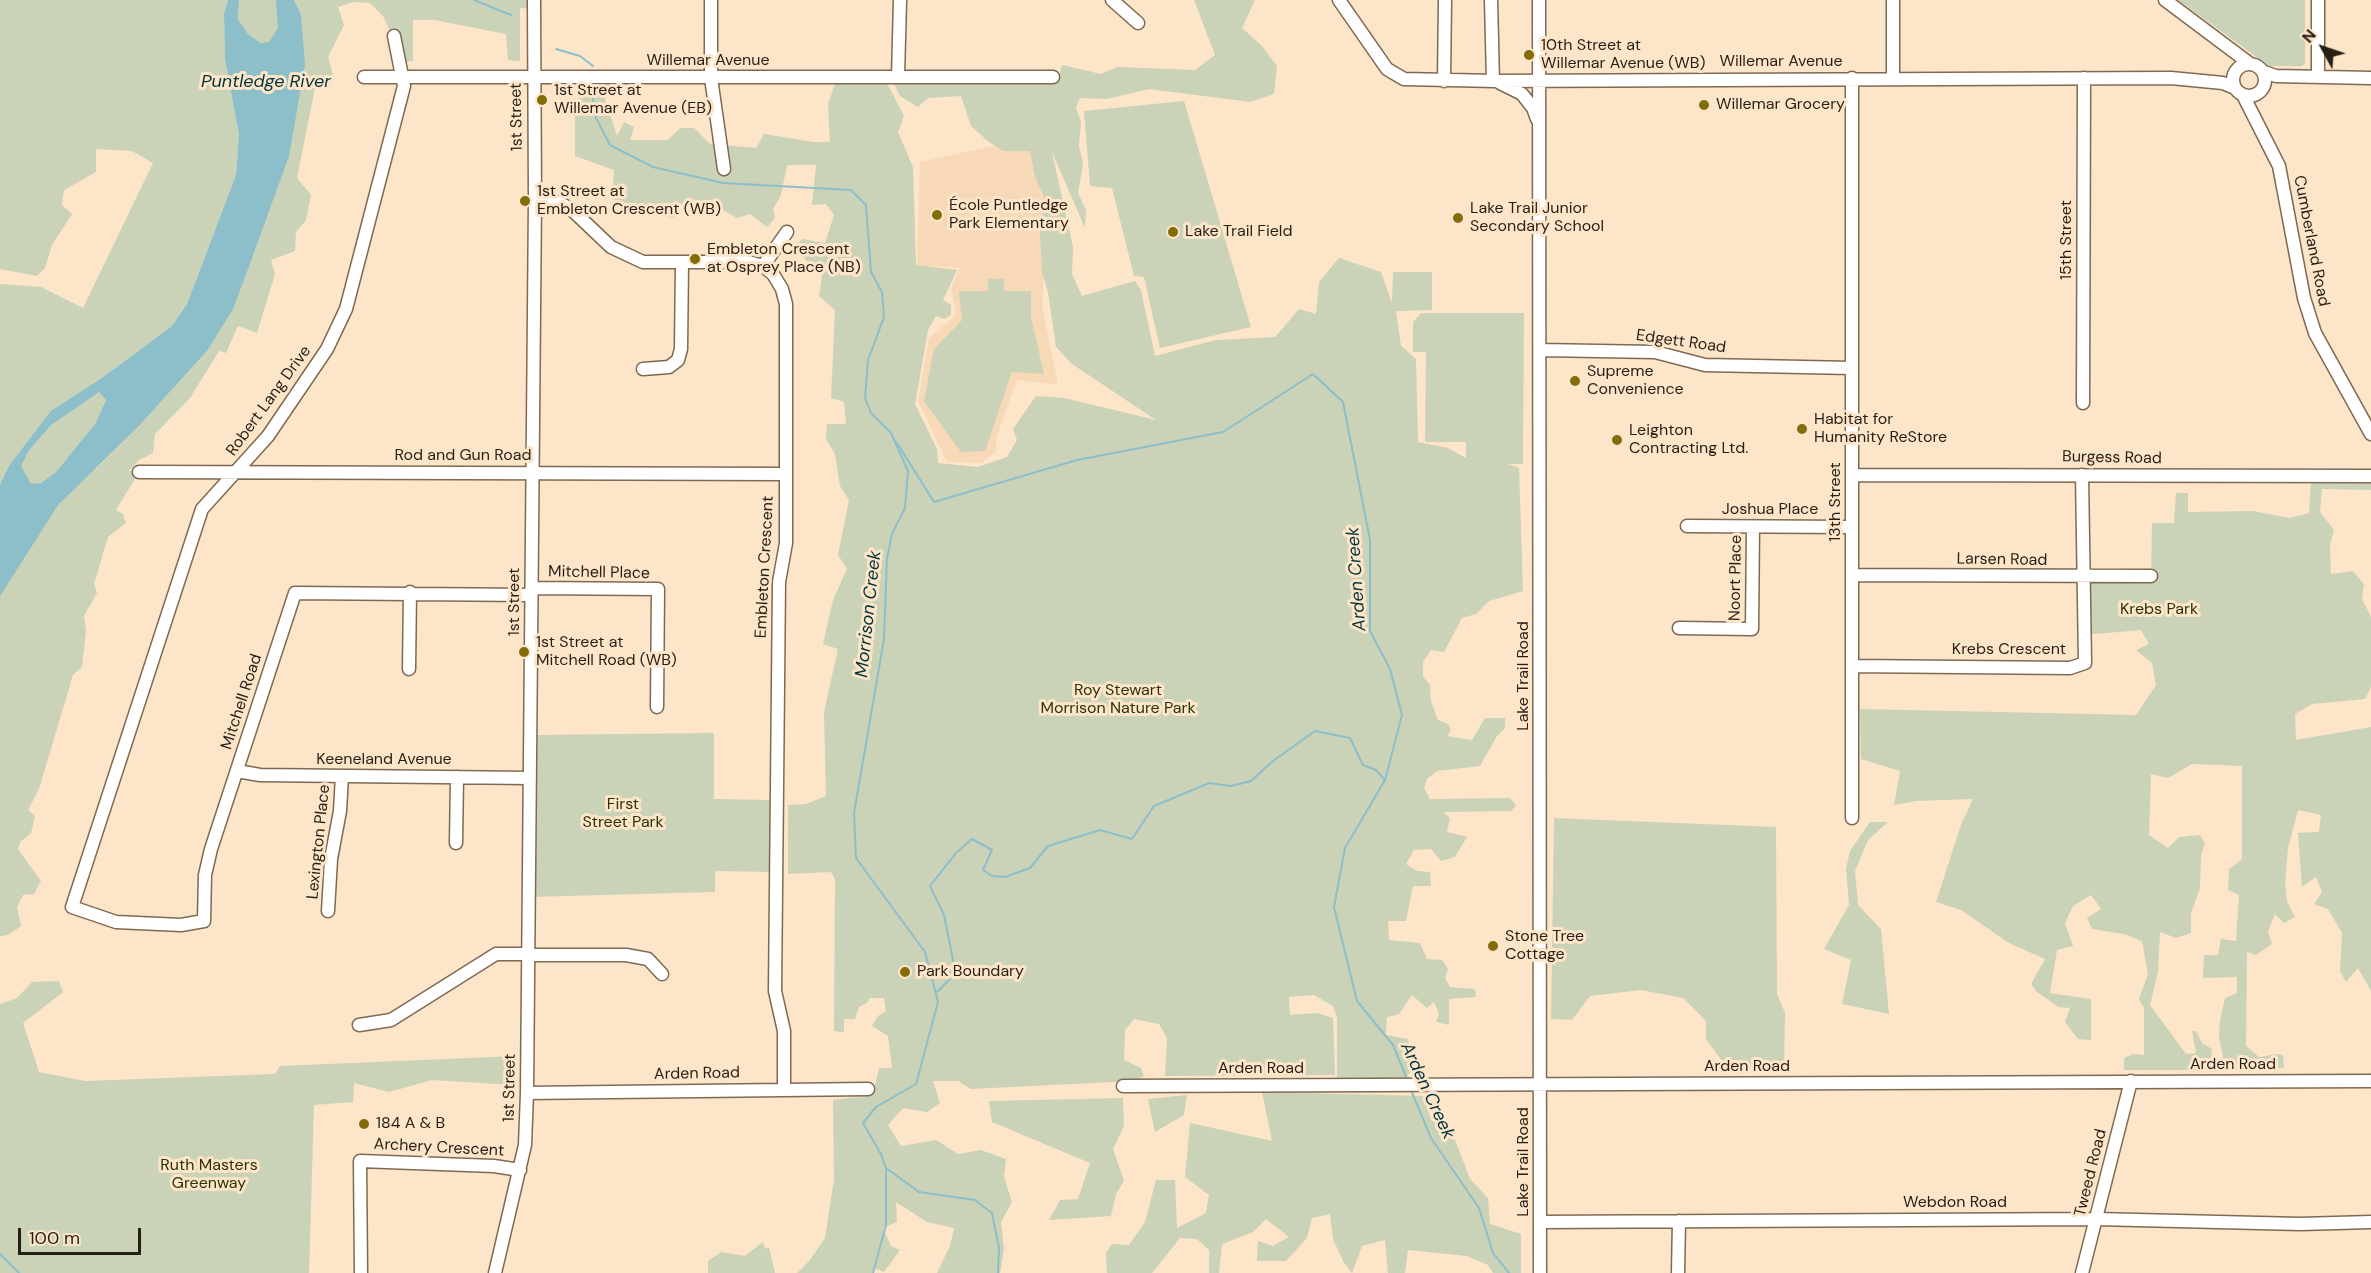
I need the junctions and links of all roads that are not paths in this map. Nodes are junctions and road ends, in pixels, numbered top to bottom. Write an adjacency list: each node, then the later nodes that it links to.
1 (534, 0): 23 (street, 1st Street)
2 (711, 0): 24 (street)
3 (900, 0): 20 (street)
4 (1112, 0): 12 (street)
5 (1339, 0): 31 (street, Willemar Avenue)
6 (1445, 0): 31 (street)
7 (1491, 0): 32 (street)
8 (1539, 0): 30 (street, Lake Trail Road)
9 (1893, 0): 26 (street)
10 (2165, 0): 14 (street)
11 (2318, 0): 22 (street)
12 (1138, 23)
13 (394, 36): 19 (street, Robert Lang Drive)
14 (2217, 38): 15 (street); 16 (street)
15 (2249, 63): 16 (street); 17 (street)
16 (2235, 71): 28 (street, Willemar Avenue); 34 (street)
17 (2264, 72): 22 (street); 33 (street)
18 (364, 76): 19 (street, Willemar Avenue)
19 (401, 76): 23 (street, Willemar Avenue); 48 (street, Robert Lang Drive)
20 (898, 77): 21 (street, Willemar Avenue); 24 (street, Willemar Avenue)
21 (1053, 77)
22 (2318, 77): 29 (street); 33 (street)
23 (533, 78): 24 (street, Willemar Avenue); 38 (street, 1st Street)
24 (711, 78): 37 (street)
25 (1852, 78): 26 (street, Willemar Avenue); 30 (street, Willemar Avenue); 43 (street, 13th Street)
26 (1893, 78): 27 (street, Willemar Avenue)
27 (2084, 78): 28 (street, Willemar Avenue); 45 (street, 15th Street)
28 (2171, 78): 34 (street, Willemar Avenue)
29 (2371, 78)
30 (1540, 80): 32 (street, Willemar Avenue); 35 (street, Lake Trail Road)
31 (1444, 81): 32 (street, Willemar Avenue)
32 (1495, 81): 35 (street)
33 (2262, 89): 34 (street); 36 (street, Cumberland Road)
34 (2239, 92): 36 (street, Cumberland Road)
35 (1540, 127): 42 (street, Lake Trail Road)
36 (2272, 149): 46 (street, Cumberland Road)
37 (724, 169)
38 (535, 198): 40 (street); 49 (street, 1st Street)
39 (787, 232): 41 (street)
40 (682, 262): 41 (street); 44 (street)
41 (763, 266): 50 (street, Embleton Crescent)
42 (1541, 350): 43 (street, Edgett Road); 79 (street, Lake Trail Road)
43 (1852, 368): 51 (street, 13th Street)
44 (643, 369)
45 (2083, 403)
46 (2371, 434)
47 (139, 472): 48 (street, Rod and Gun Road)
48 (237, 472): 49 (street, Rod and Gun Road); 72 (street, Robert Lang Drive)
49 (532, 473): 50 (street, Rod and Gun Road); 61 (street, 1st Street)
50 (786, 474): 81 (street, Embleton Crescent)
51 (1853, 475): 52 (street, Burgess Road); 56 (street, 13th Street)
52 (2082, 475): 53 (street, Burgess Road); 59 (street, Krebs Crescent)
53 (2371, 476)
54 (1687, 526): 55 (street, Joshua Place)
55 (1753, 527): 56 (street, Joshua Place); 62 (street, Noort Place)
56 (1852, 527): 57 (street, 13th Street)
57 (1853, 575): 59 (street, Larsen Road); 63 (street, 13th Street)
58 (2151, 576): 59 (street, Larsen Road)
59 (2083, 577): 63 (street, Krebs Crescent)
60 (410, 592): 61 (street, Mitchell Road); 64 (street); 66 (street, Mitchell Road)
61 (532, 592): 65 (street, Mitchell Place); 69 (street, 1st Street)
62 (1678, 628)
63 (1852, 666): 70 (street, 13th Street)
64 (409, 669)
65 (657, 707)
66 (237, 771): 67 (street, Keeneland Avenue); 72 (street, Mitchell Road)
67 (342, 776): 68 (street, Keeneland Avenue); 73 (street, Lexington Place)
68 (457, 777): 69 (street, Keeneland Avenue); 71 (street)
69 (530, 778): 74 (street, 1st Street)
70 (1852, 818)
71 (456, 843)
72 (72, 906)
73 (328, 911)
74 (529, 954): 75 (street); 76 (street); 83 (street, 1st Street)
75 (662, 974)
76 (358, 1026)
77 (2131, 1081): 78 (street, Arden Road); 79 (street, Arden Road); 85 (street, Tweed Road)
78 (2371, 1081)
79 (1540, 1084): 80 (street, Arden Road); 87 (street, Lake Trail Road)
80 (1123, 1086)
81 (784, 1089): 82 (street, Arden Road); 83 (street, Arden Road)
82 (868, 1089)
83 (527, 1093): 84 (street, 1st Street)
84 (520, 1170): 89 (street, Archery Crescent); 90 (street, 1st Street)
85 (2096, 1219): 86 (street, Webdon Road); 88 (street, Webdon Road); 93 (street, Tweed Road)
86 (1679, 1221): 87 (street, Webdon Road); 92 (street)
87 (1540, 1222): 91 (street, Lake Trail Road)
88 (2371, 1222)
89 (361, 1273)
90 (495, 1273)
91 (1540, 1273)
92 (1678, 1273)
93 (2082, 1273)

